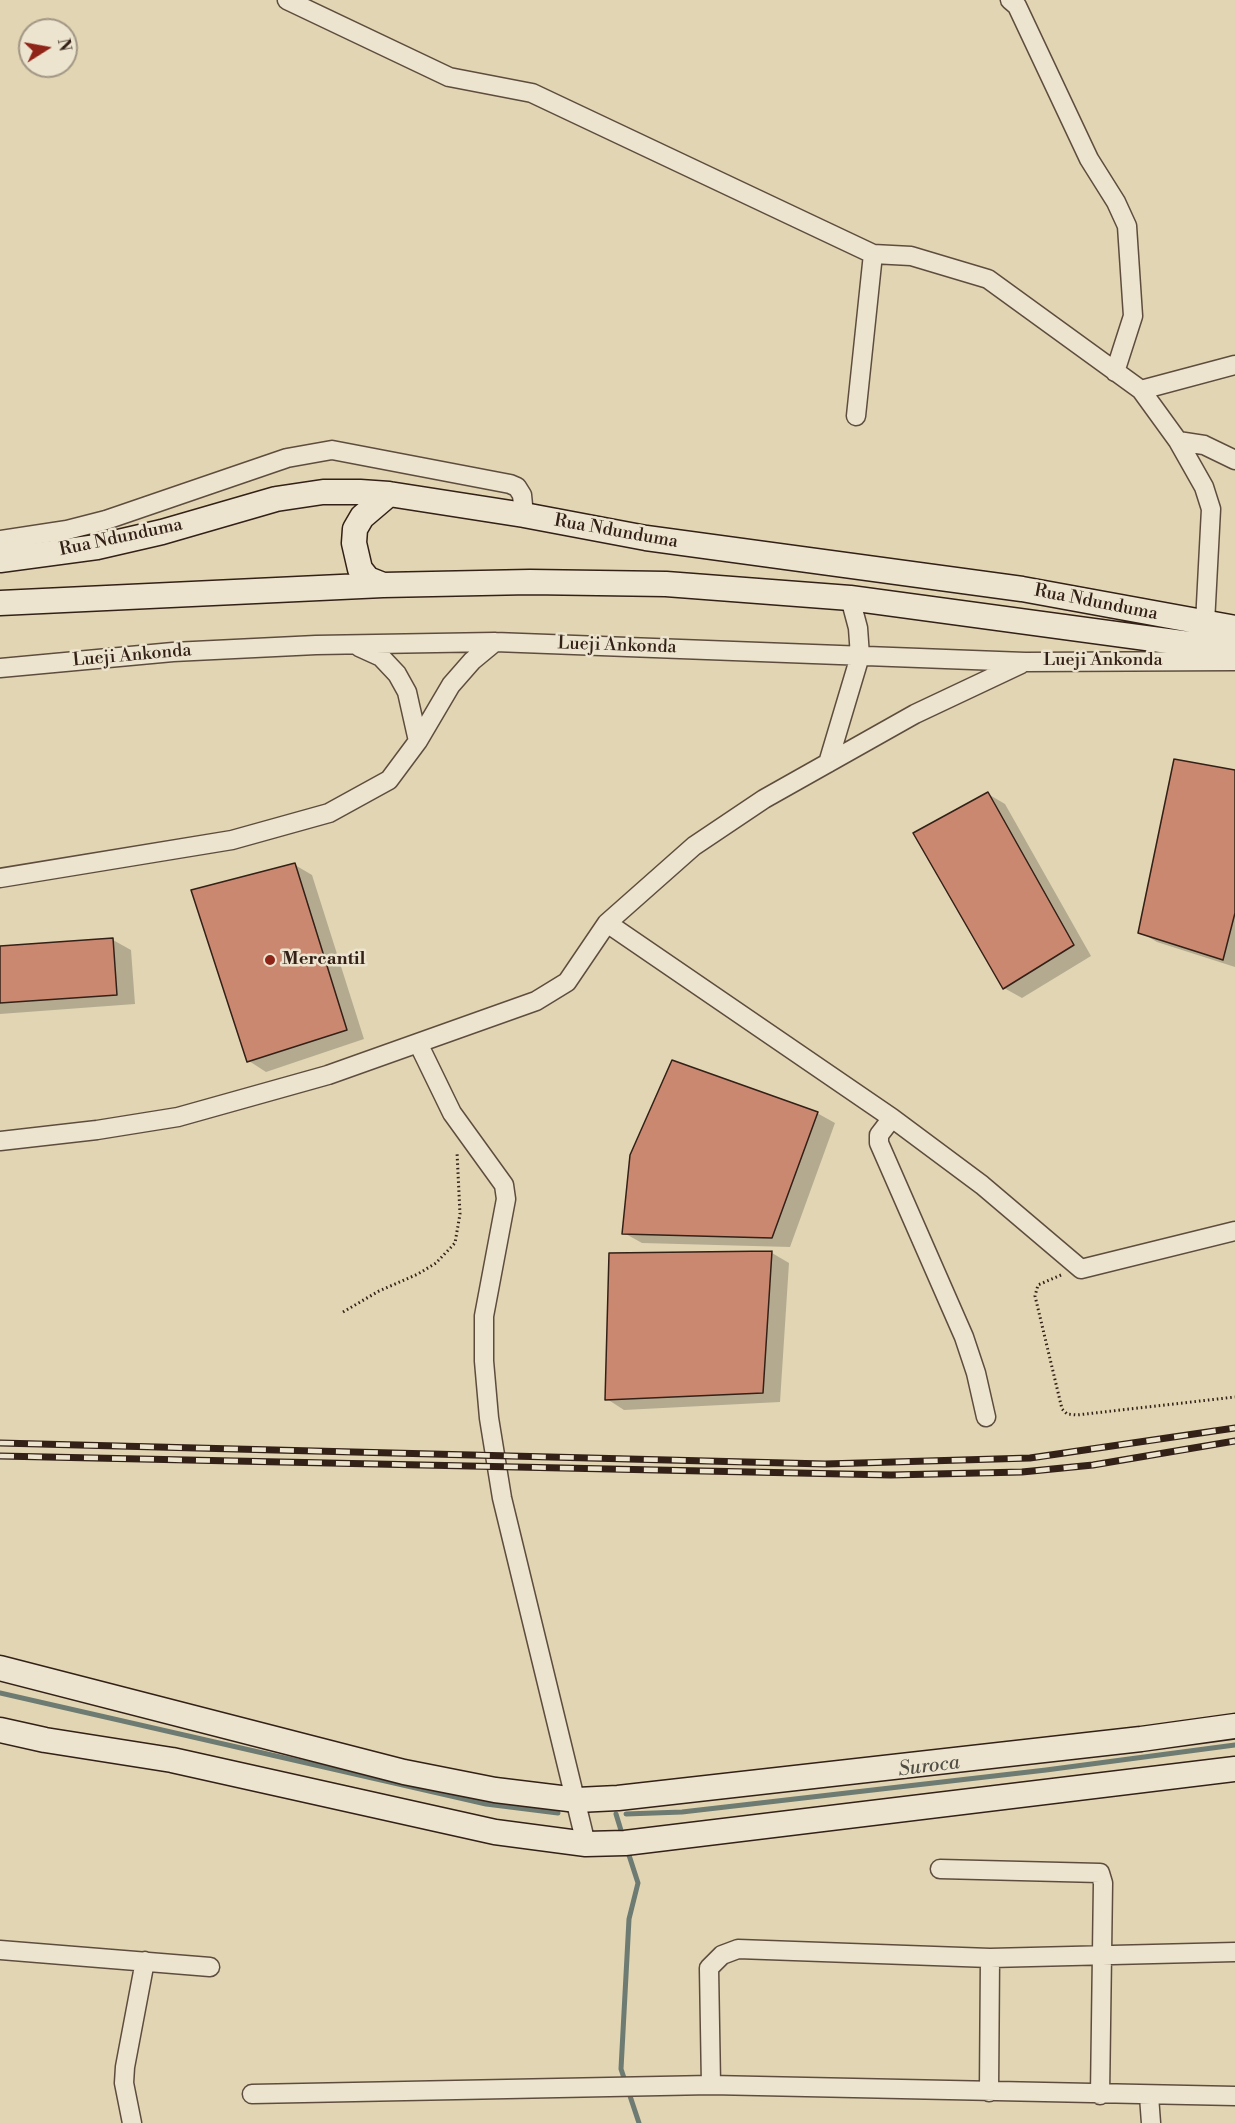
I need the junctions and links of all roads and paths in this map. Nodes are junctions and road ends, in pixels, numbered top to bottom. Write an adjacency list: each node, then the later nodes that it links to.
1 (287, 0): 3 (street)
2 (1010, 0): 5 (street)
3 (873, 254): 5 (street); 7 (street)
4 (1235, 364): 6 (street)
5 (1114, 372): 6 (street)
6 (1141, 390): 8 (street)
7 (856, 417)
8 (1178, 441): 9 (street); 17 (street)
9 (1235, 460)
10 (389, 494): 11 (main road, Rua Ndunduma); 13 (main road, Rua Ndunduma); 14 (main road)
11 (524, 516): 12 (street); 17 (main road, Rua Ndunduma)
12 (0, 540)
13 (0, 560)
14 (383, 585): 15 (main road, Rua Ndunduma); 16 (main road)
15 (850, 598): 21 (main road, Rua Ndunduma); 22 (street)
16 (0, 603)
17 (1205, 623): 18 (main road, Rua Ndunduma)
18 (1235, 628)
19 (495, 642): 20 (street, Lueji Ankonda); 22 (street, Lueji Ankonda); 26 (street)
20 (353, 644): 25 (street, Lueji Ankonda); 26 (street)
21 (1235, 650)
22 (860, 656): 24 (street, Lueji Ankonda); 27 (street)
23 (1235, 661): 24 (street, Lueji Ankonda)
24 (1025, 662): 27 (street)
25 (0, 668)
26 (418, 741): 28 (street)
27 (828, 763): 29 (street)
28 (0, 878)
29 (607, 923): 30 (street); 31 (street)
30 (418, 1043): 32 (street); 33 (street)
31 (892, 1118): 35 (street); 38 (street)
32 (463, 1130): 36 (path); 43 (street)
33 (0, 1141)
34 (1235, 1232): 35 (street)
35 (1081, 1269): 37 (path)
36 (343, 1312)
37 (1235, 1397)
38 (986, 1417)
39 (0, 1668): 43 (main road)
40 (1235, 1726): 43 (main road)
41 (0, 1730): 44 (main road)
42 (1235, 1769): 44 (main road)
43 (577, 1800): 44 (street)
44 (586, 1844)
45 (940, 1869): 48 (street)
46 (0, 1950): 50 (street)
47 (1235, 1952): 48 (street)
48 (1101, 1955): 49 (street); 55 (street)
49 (990, 1958): 52 (street); 53 (street)
50 (145, 1961): 51 (street); 58 (street)
51 (210, 1967)
52 (711, 2085): 53 (street); 54 (street)
53 (989, 2092): 55 (street)
54 (252, 2094)
55 (1100, 2095): 56 (street)
56 (1149, 2096): 57 (street); 59 (street)
57 (1235, 2096)
58 (132, 2123)
59 (1151, 2123)

